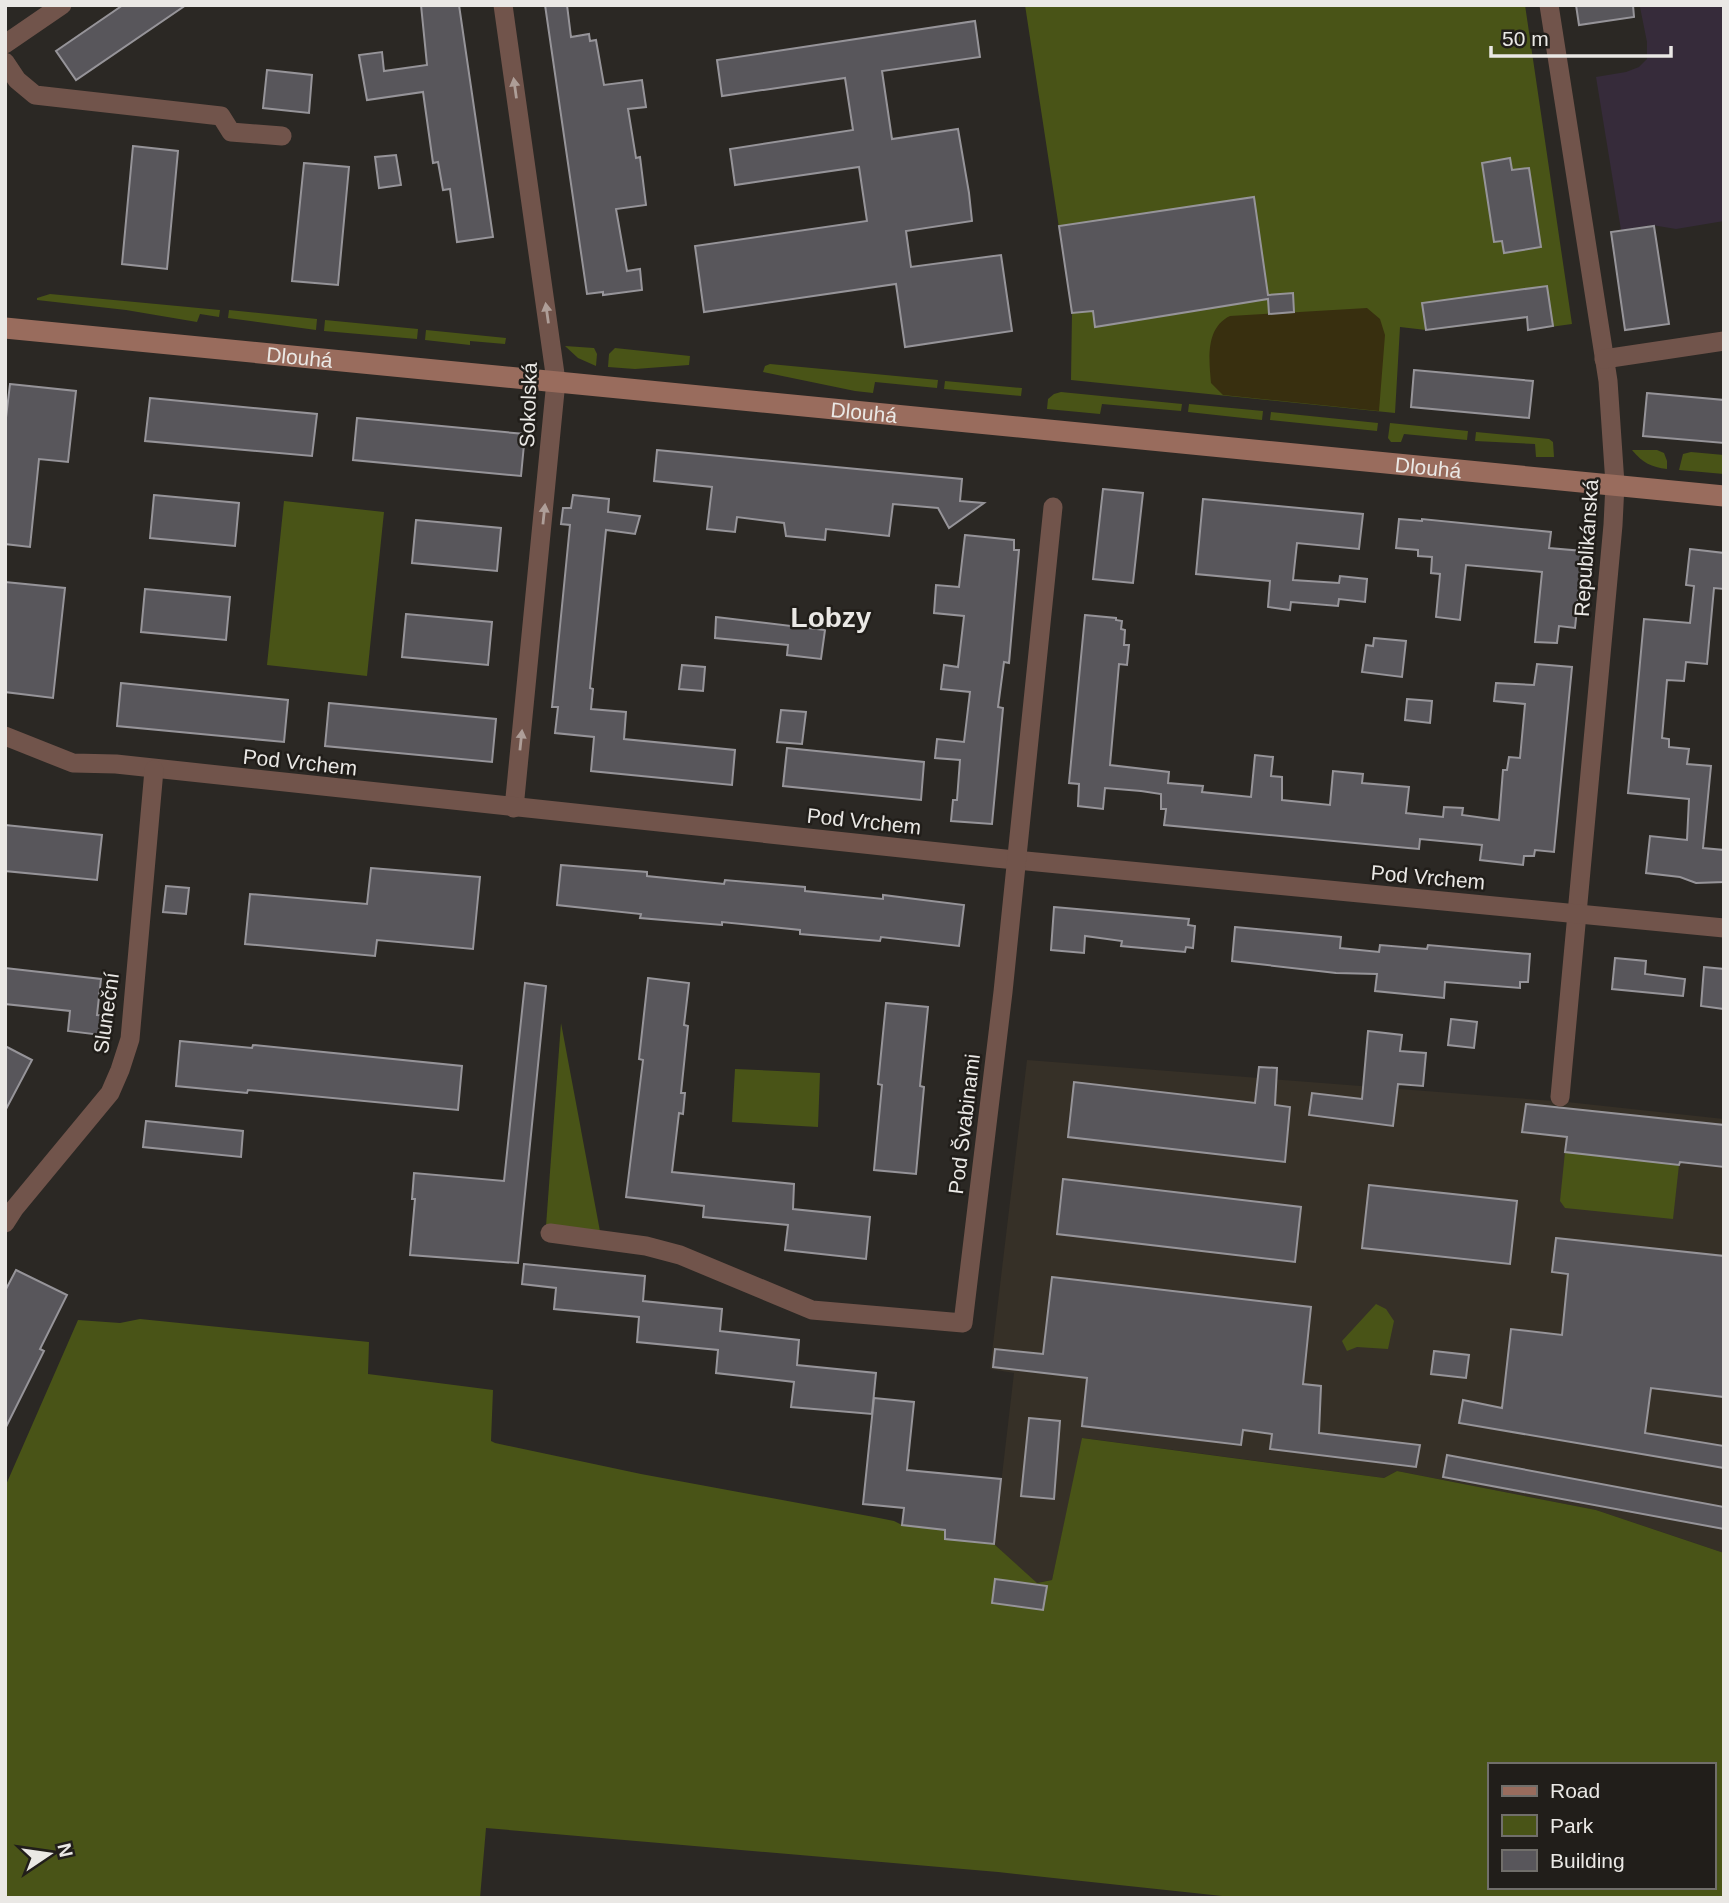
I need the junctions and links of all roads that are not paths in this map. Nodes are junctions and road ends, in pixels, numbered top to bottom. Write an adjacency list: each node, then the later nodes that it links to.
1 (62, 5): 4 (street)
2 (503, 5): 10 (street, Sokolská, one-way to 2)
3 (1549, 5): 9 (street, Republikánská)
4 (5, 44)
5 (5, 62): 6 (street)
6 (282, 136)
7 (5, 327): 10 (street, Dlouhá)
8 (1724, 341): 9 (street)
9 (1604, 359): 11 (street, Republikánská)
10 (556, 381): 11 (street, Dlouhá); 16 (street, Sokolská, one-way to 10)
11 (1615, 484): 12 (street, Dlouhá); 18 (street, Republikánská)
12 (1724, 496)
13 (1053, 507): 17 (street, Pod Švabinami)
14 (5, 736): 15 (street, Pod Vrchem)
15 (155, 770): 16 (street, Pod Vrchem); 21 (street, Sluneční)
16 (514, 808): 17 (street, Pod Vrchem)
17 (1016, 860): 18 (street, Pod Vrchem); 22 (street, Pod Švabinami)
18 (1577, 914): 19 (street, Pod Vrchem); 20 (street, Republikánská)
19 (1724, 928)
20 (1560, 1097)
21 (5, 1223)
22 (550, 1233)

